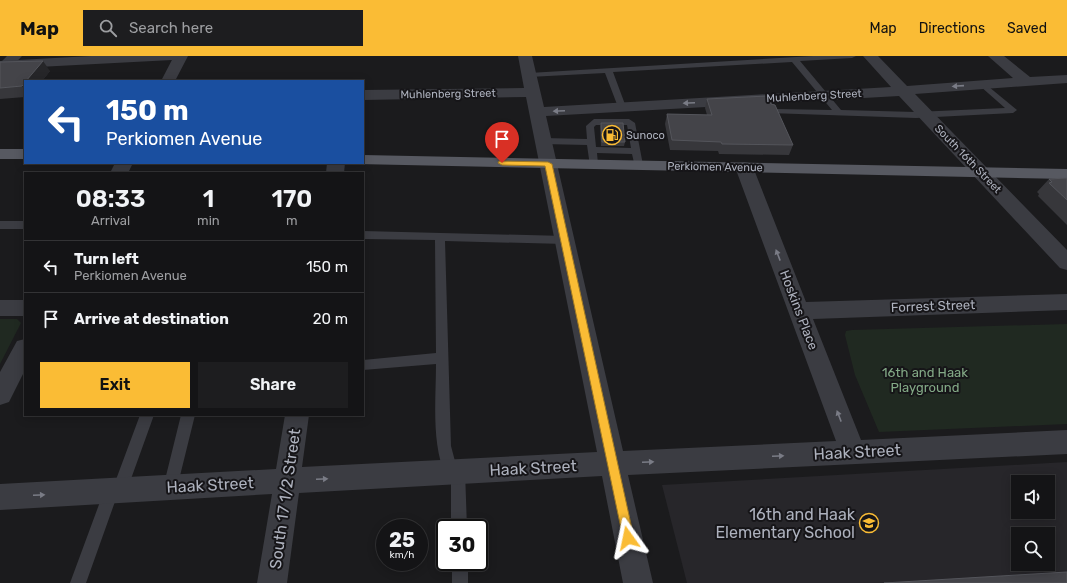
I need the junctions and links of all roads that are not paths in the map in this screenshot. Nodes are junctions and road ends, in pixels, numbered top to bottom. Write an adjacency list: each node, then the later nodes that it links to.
1 (172, 56): 7 (street)
2 (181, 56): 10 (street)
3 (852, 56): 6 (lane)
4 (870, 56): 14 (street, South 16th Street)
5 (995, 56): 11 (street)
6 (795, 60): 8 (lane); 16 (lane)
7 (7, 62)
8 (608, 70): 12 (lane); 18 (lane)
9 (1067, 79): 11 (street, Muhlenberg Street)
10 (169, 80)
11 (1026, 81): 13 (street, Muhlenberg Street)
12 (531, 84): 15 (street, Muhlenberg Street); 18 (street, Muhlenberg Street, one-way to 12); 21 (street)
13 (983, 84): 14 (street, Muhlenberg Street, one-way to 14); 20 (lane)
14 (903, 91): 16 (street, Muhlenberg Street); 20 (street, South 16th Street)
15 (364, 95)
16 (825, 95): 17 (street, Muhlenberg Street); 19 (lane)
17 (766, 99): 18 (street, Muhlenberg Street, one-way to 18); 19 (lane)
18 (622, 107)
19 (839, 113): 20 (lane)
20 (926, 115): 29 (street, South 16th Street)
21 (543, 141): 22 (lane); 27 (street)
22 (592, 152): 25 (main road, Perkiomen Avenue); 25 (lane); 27 (main road, Perkiomen Avenue)
23 (0, 154): 24 (main road)
24 (24, 154)
25 (637, 158): 28 (main road, Perkiomen Avenue)
26 (364, 160): 27 (main road, Perkiomen Avenue)
27 (548, 164): 35 (street)
28 (744, 167): 29 (main road, Perkiomen Avenue); 40 (street, Hoskins Place, one-way to 28)
29 (981, 172): 30 (main road, Perkiomen Avenue); 36 (street, South 16th Street)
30 (1067, 174)
31 (0, 225): 32 (lane)
32 (24, 225)
33 (364, 235): 34 (lane)
34 (440, 237): 35 (lane); 42 (lane)
35 (565, 240): 50 (street)
36 (1067, 263)
37 (1067, 302): 40 (street, Forrest Street)
38 (0, 308): 39 (street)
39 (24, 308)
40 (799, 311): 49 (street, Hoskins Place, one-way to 40)
41 (24, 350): 44 (street)
42 (442, 358): 43 (lane); 51 (lane)
43 (364, 365)
44 (0, 396)
45 (147, 416): 54 (lane)
46 (188, 416): 53 (lane)
47 (297, 416): 52 (street, South 17 1/2 Street)
48 (1067, 442): 49 (street, Haak Street)
49 (853, 453): 50 (street, Haak Street, one-way to 49)
50 (613, 464): 51 (street, Haak Street); 61 (street)
51 (454, 471): 52 (street, Haak Street, one-way to 51); 56 (lane)
52 (287, 481): 53 (street, Haak Street); 59 (street, South 17 1/2 Street)
53 (170, 488): 54 (street, Haak Street)
54 (116, 490): 55 (street, Haak Street, one-way to 54); 58 (lane)
55 (0, 497)
56 (458, 519)
57 (460, 571): 60 (lane)
58 (78, 583)
59 (272, 583)
60 (460, 583)
61 (638, 583)

